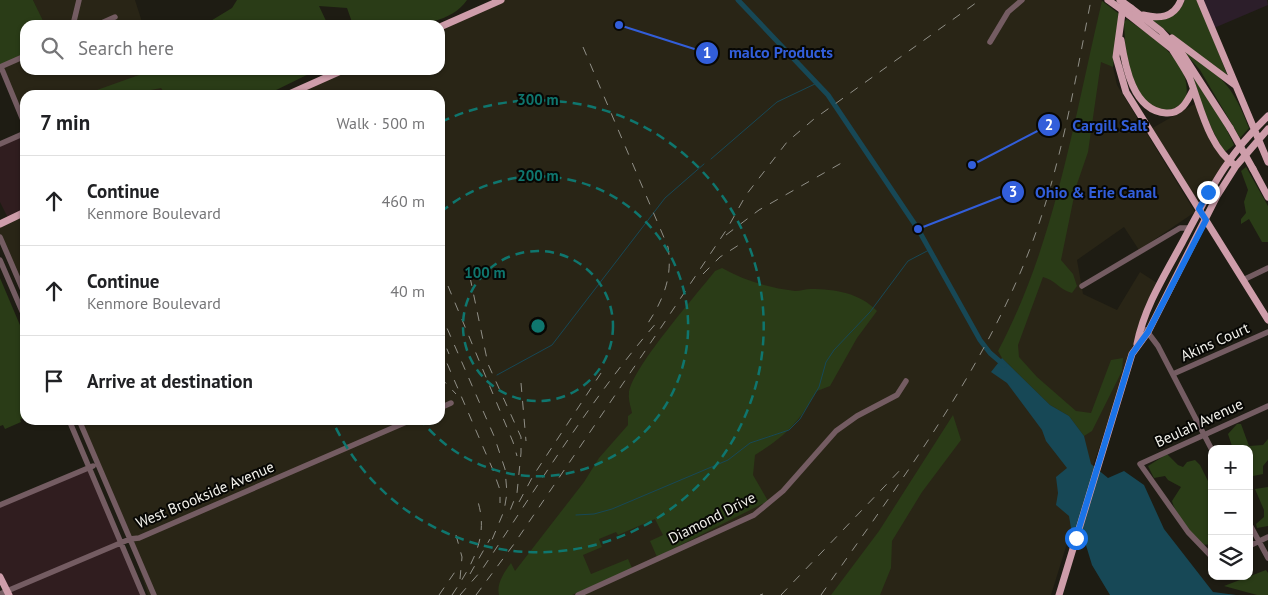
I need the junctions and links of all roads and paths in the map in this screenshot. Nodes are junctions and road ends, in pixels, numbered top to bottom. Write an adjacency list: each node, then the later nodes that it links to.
1 (79, 0): 11 (street)
2 (501, 0): 13 (main road)
3 (1022, 0): 16 (street)
4 (1108, 0): 8 (main road, bridge)
5 (1182, 0): 9 (main road)
6 (1200, 0): 22 (main road)
7 (1122, 2): 8 (main road, bridge); 14 (main road)
8 (1130, 11): 9 (main road); 17 (main road)
9 (1138, 13): 15 (main road)
10 (115, 17): 12 (street)
11 (74, 20)
12 (109, 20)
13 (445, 25)
14 (1119, 31): 24 (main road); 36 (main road)
15 (1161, 31): 20 (main road); 22 (main road)
16 (990, 42)
17 (1172, 49): 20 (main road); 24 (main road)
18 (20, 58): 19 (street)
19 (0, 67): 25 (street)
20 (1196, 74): 35 (main road, bridge)
21 (332, 75): 23 (main road)
22 (1236, 86): 27 (main road)
23 (298, 90)
24 (1193, 90): 32 (main road)
25 (20, 113)
26 (1268, 116): 27 (main road)
27 (1254, 129): 30 (main road); 32 (main road)
28 (1268, 129): 30 (main road)
29 (20, 135): 31 (street)
30 (1258, 138): 33 (main road); 34 (main road)
31 (0, 144)
32 (1227, 160): 34 (main road); 36 (main road)
33 (1268, 162)
34 (1236, 166): 38 (main road)
35 (1268, 197)
36 (1199, 209): 38 (main road); 40 (main road)
37 (20, 214): 39 (main road)
38 (1206, 220): 44 (main road); 50 (main road)
39 (0, 224)
40 (1189, 228): 46 (street); 49 (main road)
41 (0, 237): 45 (street)
42 (0, 260): 47 (street)
43 (1268, 268): 44 (street)
44 (1243, 280): 48 (main road)
45 (20, 283)
46 (1082, 286)
47 (20, 306)
48 (1268, 320)
49 (1141, 324): 50 (street); 52 (main road)
50 (1148, 332): 52 (main road); 53 (street)
51 (1268, 332): 53 (street, Akins Court)
52 (1137, 345): 79 (main road)
53 (1173, 374): 61 (street)
54 (906, 381): 78 (street, Diamond Drive)
55 (451, 403): 56 (street)
56 (445, 406)
57 (1268, 406): 61 (street, Beulah Avenue)
58 (70, 425): 64 (street)
59 (81, 425): 63 (street)
60 (399, 425): 68 (street, West Brookside Avenue)
61 (1204, 435): 62 (street); 72 (street, Beulah Avenue)
62 (1209, 445)
63 (98, 464): 64 (street); 68 (street)
64 (89, 468): 65 (street); 70 (street)
65 (0, 505)
66 (1253, 530): 69 (street)
67 (1268, 537): 69 (street)
68 (130, 539): 70 (street, West Brookside Avenue); 77 (street)
69 (1259, 541): 71 (street); 73 (street)
70 (121, 542): 75 (street, West Brookside Avenue); 76 (street)
71 (1253, 544)
72 (1208, 553)
73 (1268, 558)
74 (0, 577): 75 (main road)
75 (6, 593)
76 (143, 595)
77 (154, 595)
78 (578, 595)
79 (1059, 595)

